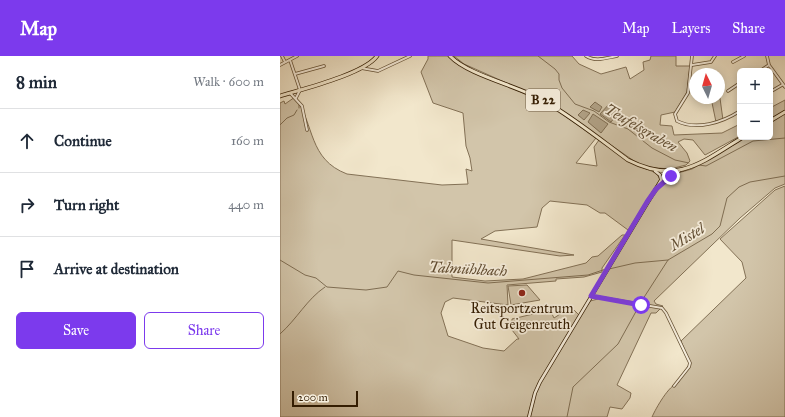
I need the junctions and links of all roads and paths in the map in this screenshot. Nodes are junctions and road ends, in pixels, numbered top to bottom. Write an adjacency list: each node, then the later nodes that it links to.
1 (282, 56): 13 (street)
2 (297, 56): 12 (street)
3 (378, 56): 19 (main road)
4 (410, 56): 19 (street)
5 (450, 56): 36 (main road, B 22)
6 (586, 56): 7 (street)
7 (616, 56)
8 (692, 56): 16 (street)
9 (715, 56): 16 (street)
10 (744, 56): 14 (street)
11 (767, 56): 17 (street)
12 (290, 60): 13 (street); 21 (street)
13 (285, 62): 15 (street)
14 (733, 62)
15 (280, 65)
16 (692, 65): 31 (street)
17 (769, 65): 20 (street); 23 (street)
18 (324, 66): 21 (street)
19 (360, 68): 25 (main road)
20 (764, 68)
21 (295, 74): 25 (street)
22 (737, 85): 27 (street)
23 (782, 85): 24 (street); 26 (street)
24 (785, 87)
25 (300, 90): 28 (main road); 30 (street)
26 (773, 90)
27 (728, 91)
28 (290, 93): 29 (main road); 30 (street)
29 (280, 96)
30 (296, 98): 34 (street)
31 (737, 112)
32 (785, 112): 33 (main road)
33 (773, 119)
34 (307, 130)
35 (738, 140): 37 (main road, B 22)
36 (655, 171): 38 (main road, B 22); 39 (main road)
37 (679, 171): 38 (main road, B 22); 40 (main road)
38 (666, 172): 39 (main road); 40 (main road)
39 (662, 180): 41 (main road)
40 (666, 180): 41 (main road)
41 (656, 189): 42 (main road)
42 (591, 296): 43 (street); 44 (main road)
43 (674, 386)
44 (528, 417)

